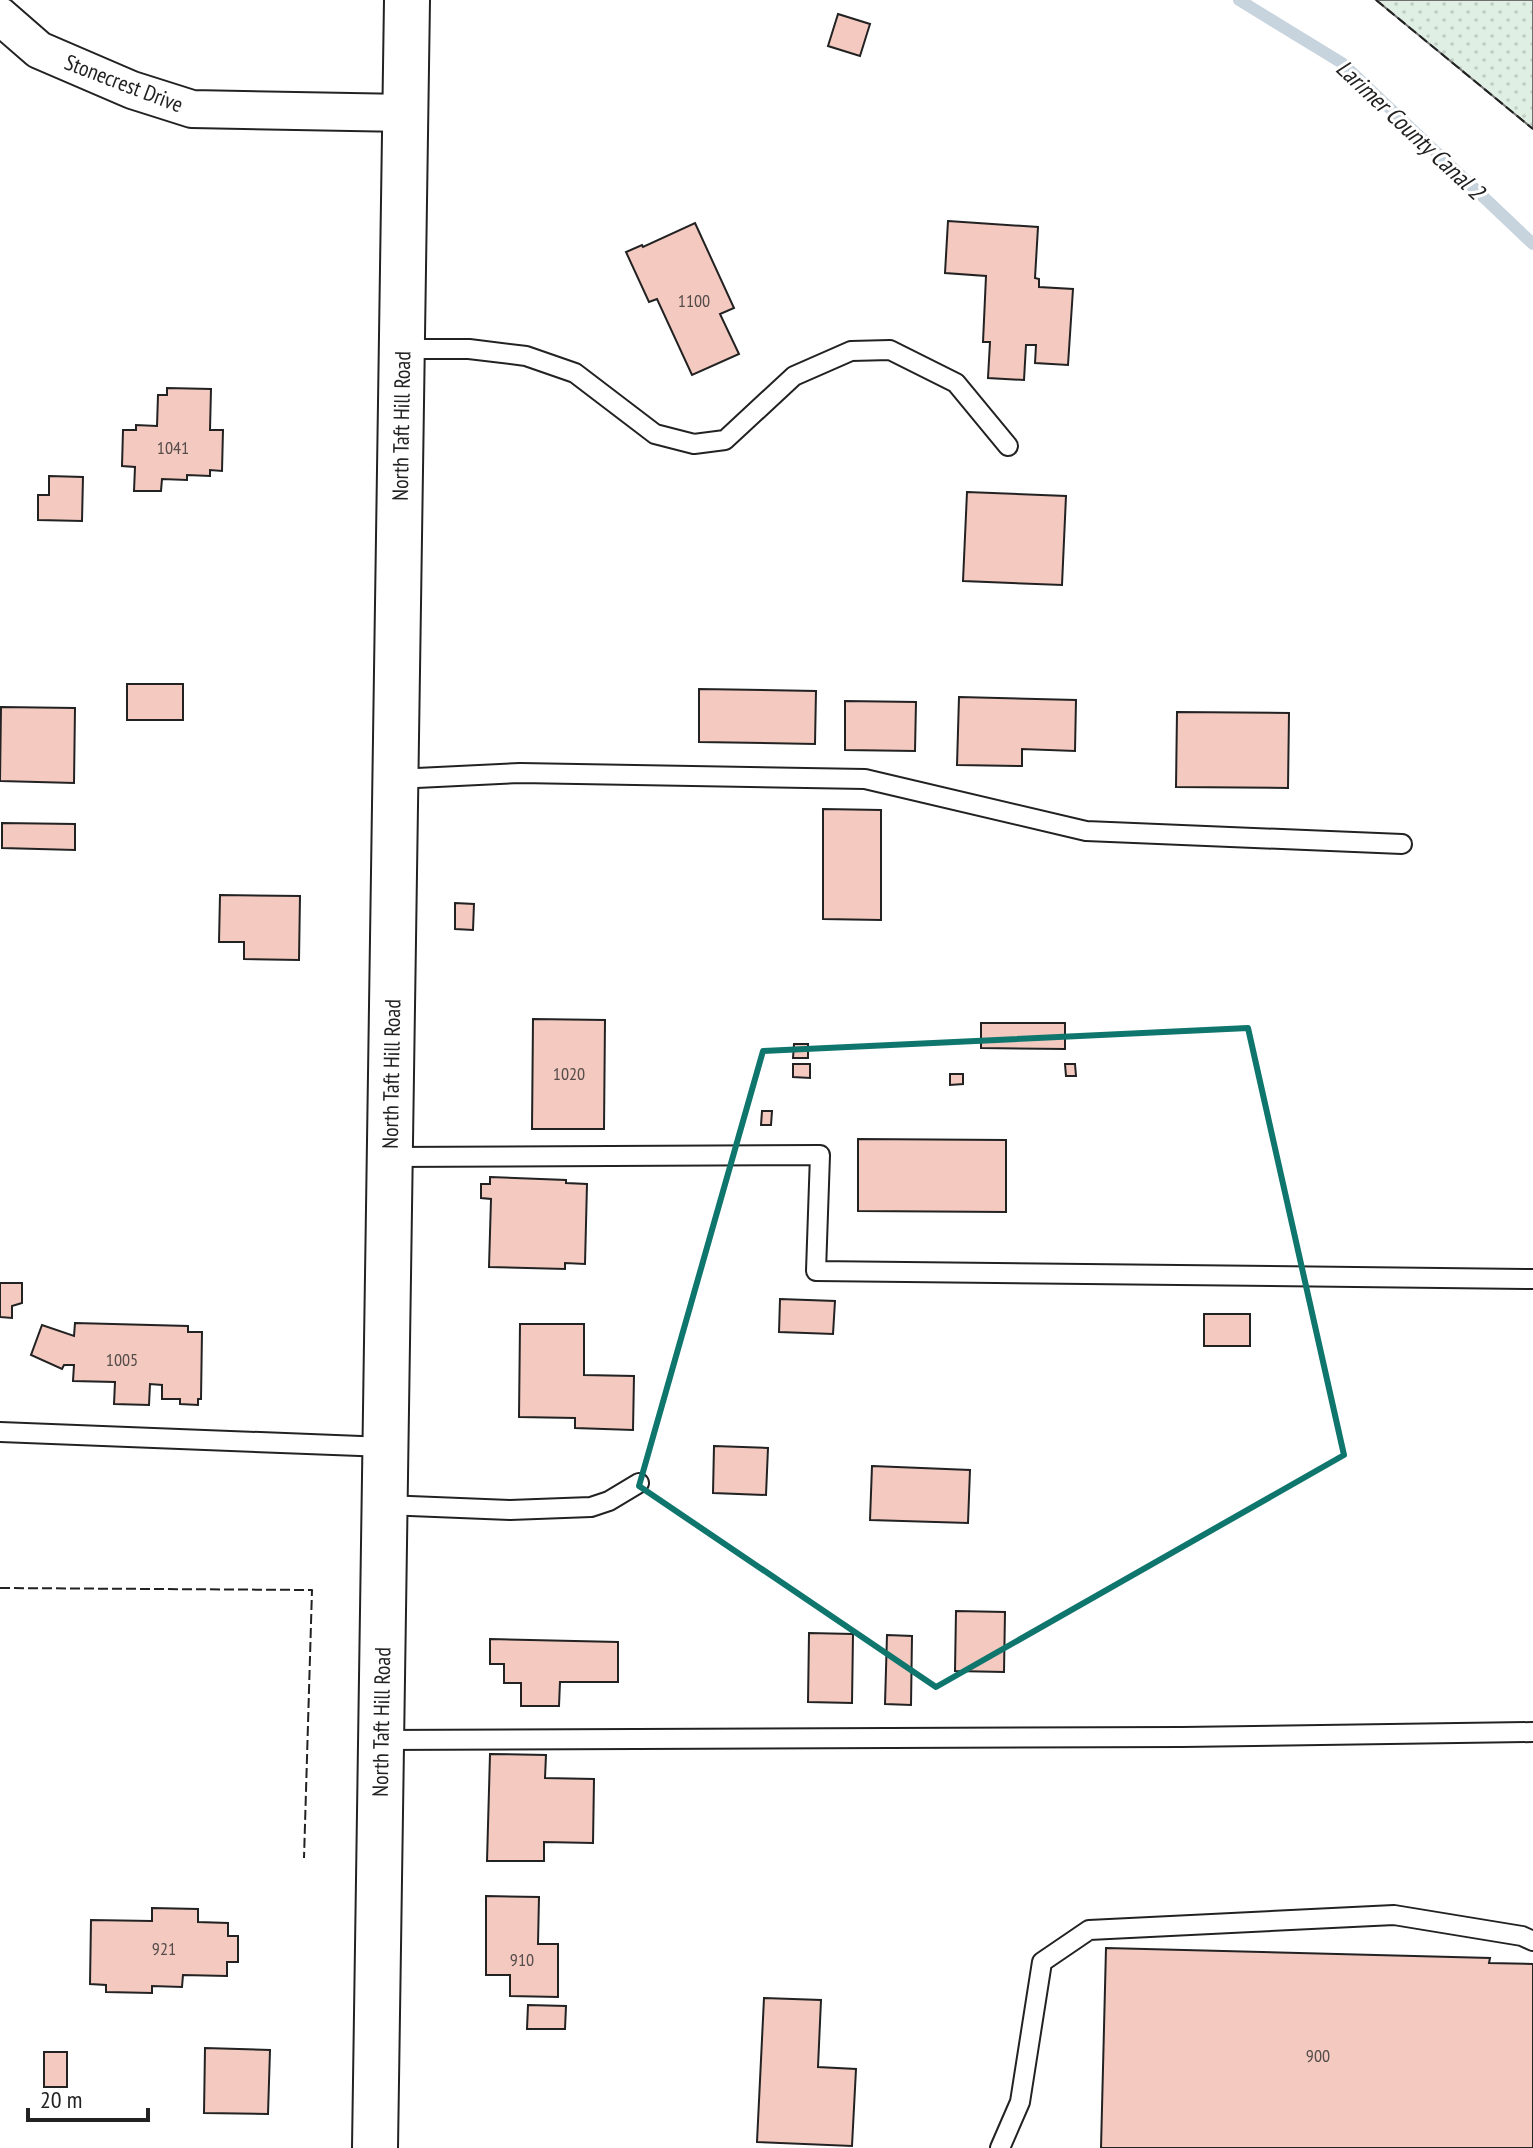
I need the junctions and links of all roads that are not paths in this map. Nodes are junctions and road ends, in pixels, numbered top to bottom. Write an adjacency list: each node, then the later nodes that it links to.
1 (407, 0): 3 (main road, North Taft Hill Road)
2 (0, 16): 3 (street, Stonecrest Drive)
3 (406, 113): 4 (main road, North Taft Hill Road)
4 (402, 349): 5 (lane); 6 (main road, North Taft Hill Road)
5 (1008, 446)
6 (396, 779): 7 (lane); 8 (main road, North Taft Hill Road)
7 (1402, 844)
8 (390, 1157): 9 (lane); 11 (main road, North Taft Hill Road)
9 (1533, 1279)
10 (0, 1432): 11 (lane)
11 (386, 1447): 13 (main road, North Taft Hill Road)
12 (639, 1483): 13 (lane)
13 (385, 1505): 15 (main road, North Taft Hill Road)
14 (1533, 1732): 15 (lane)
15 (381, 1740): 17 (main road, North Taft Hill Road)
16 (1533, 1941): 18 (lane)
17 (375, 2148)
18 (1000, 2148)

